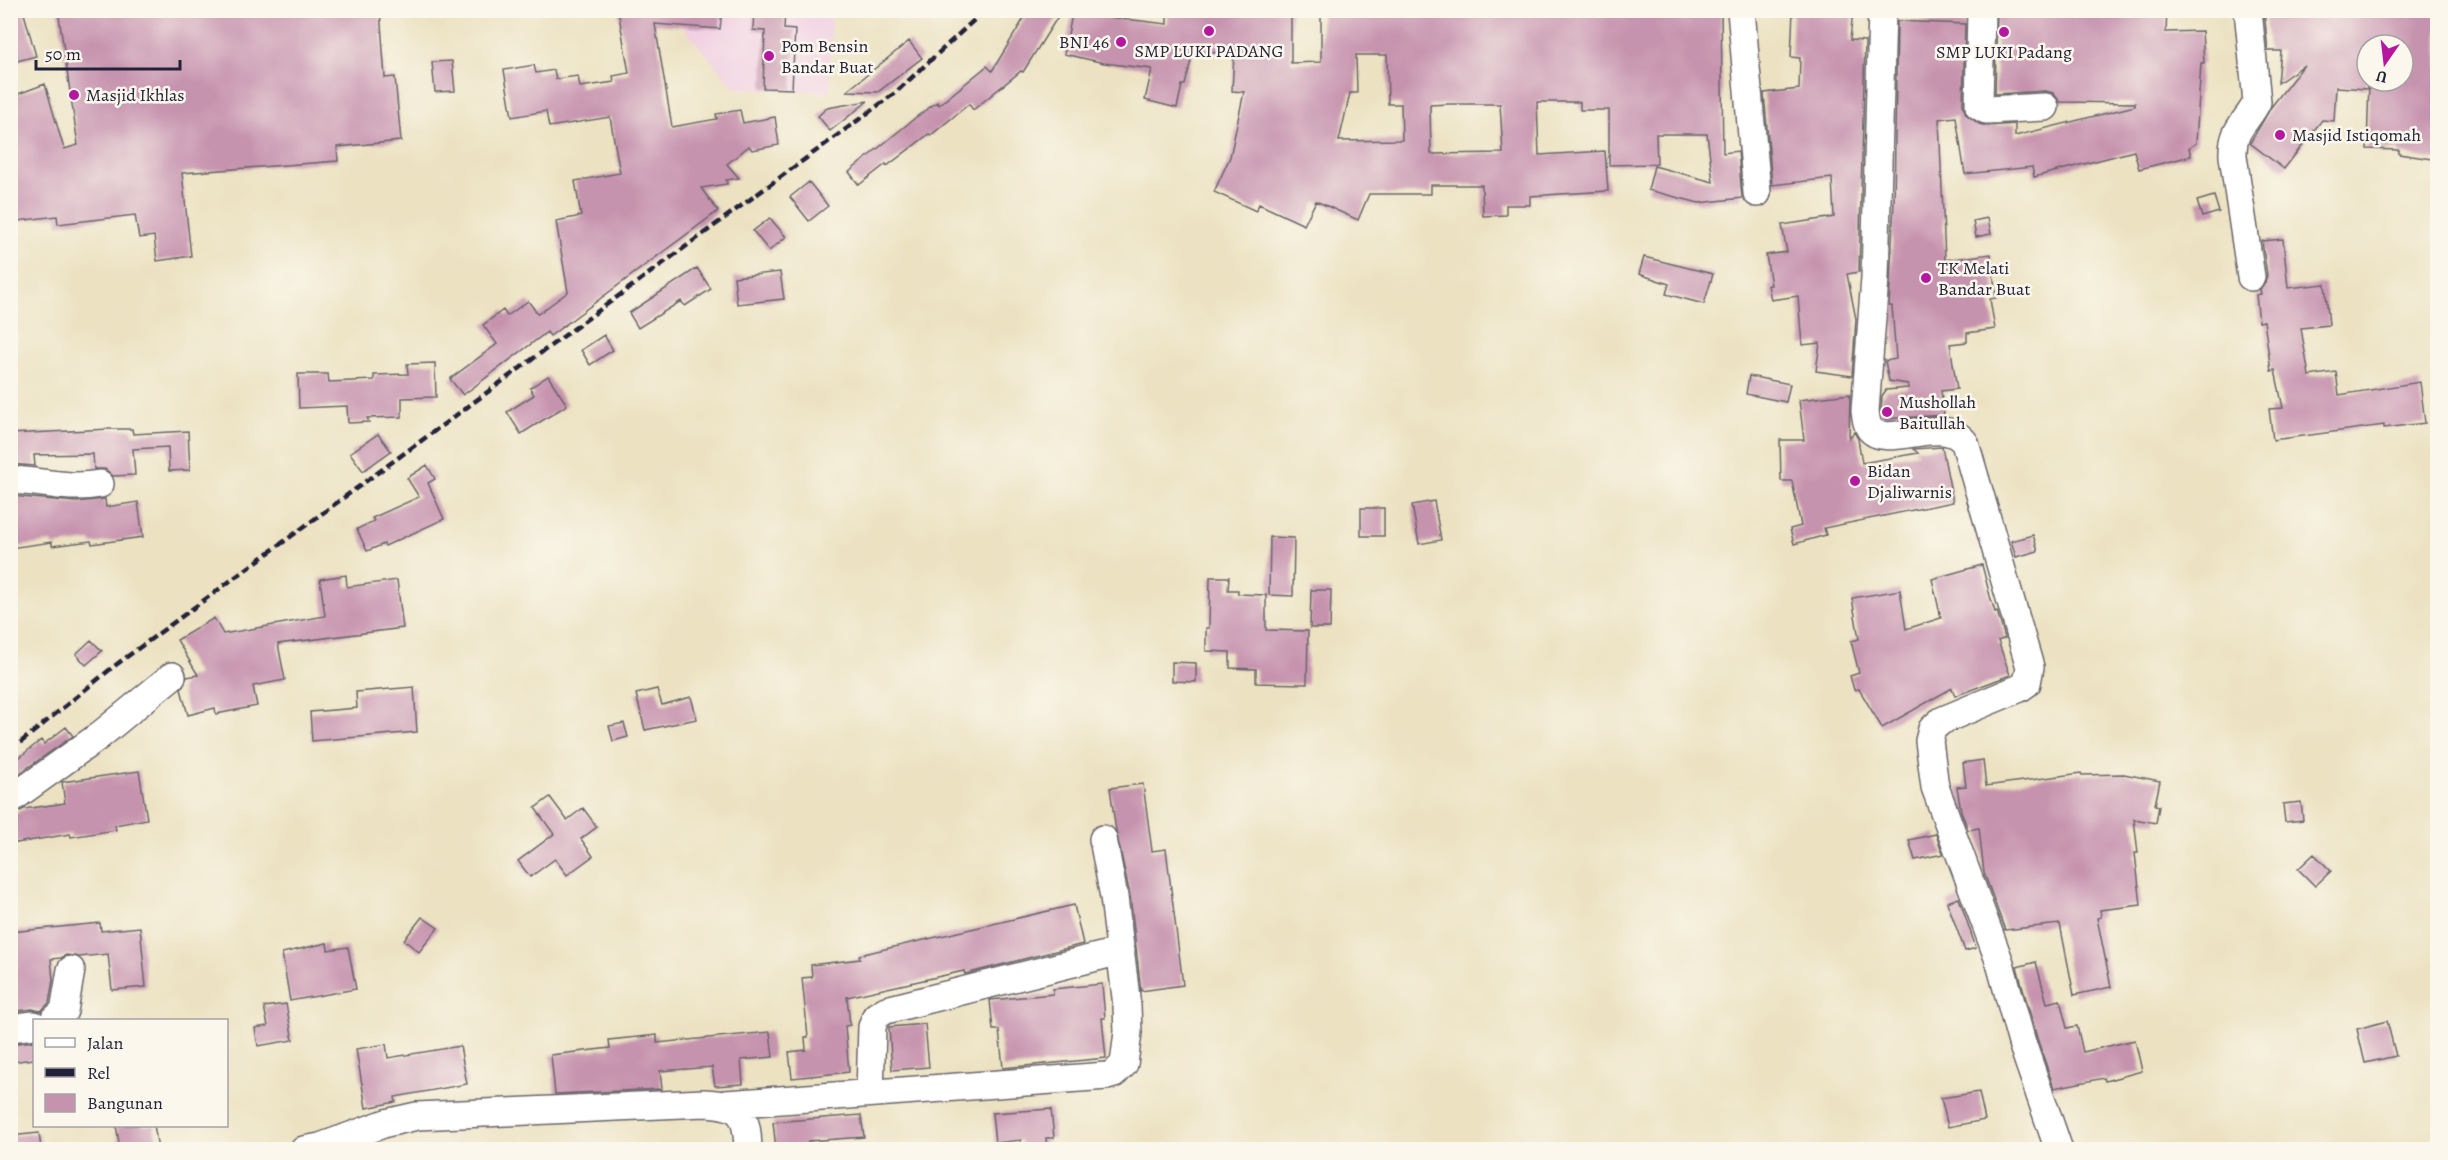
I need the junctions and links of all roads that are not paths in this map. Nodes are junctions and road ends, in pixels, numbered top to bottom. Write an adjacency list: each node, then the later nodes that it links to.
1 (1741, 10): 6 (street)
2 (1882, 10): 22 (street)
3 (1981, 10): 5 (street)
4 (2248, 10): 7 (street)
5 (2045, 107)
6 (1757, 193)
7 (2251, 277)
8 (10, 480): 9 (street)
9 (100, 484)
10 (172, 676): 11 (street)
11 (10, 800)
12 (1103, 839): 13 (street)
13 (1121, 951): 18 (street); 18 (street)
14 (71, 970): 15 (street)
15 (55, 1019)
16 (33, 1025): 17 (street)
17 (10, 1028)
18 (870, 1093): 19 (street)
19 (726, 1104): 20 (street); 21 (street)
20 (304, 1149)
21 (748, 1149)
22 (2060, 1149)

